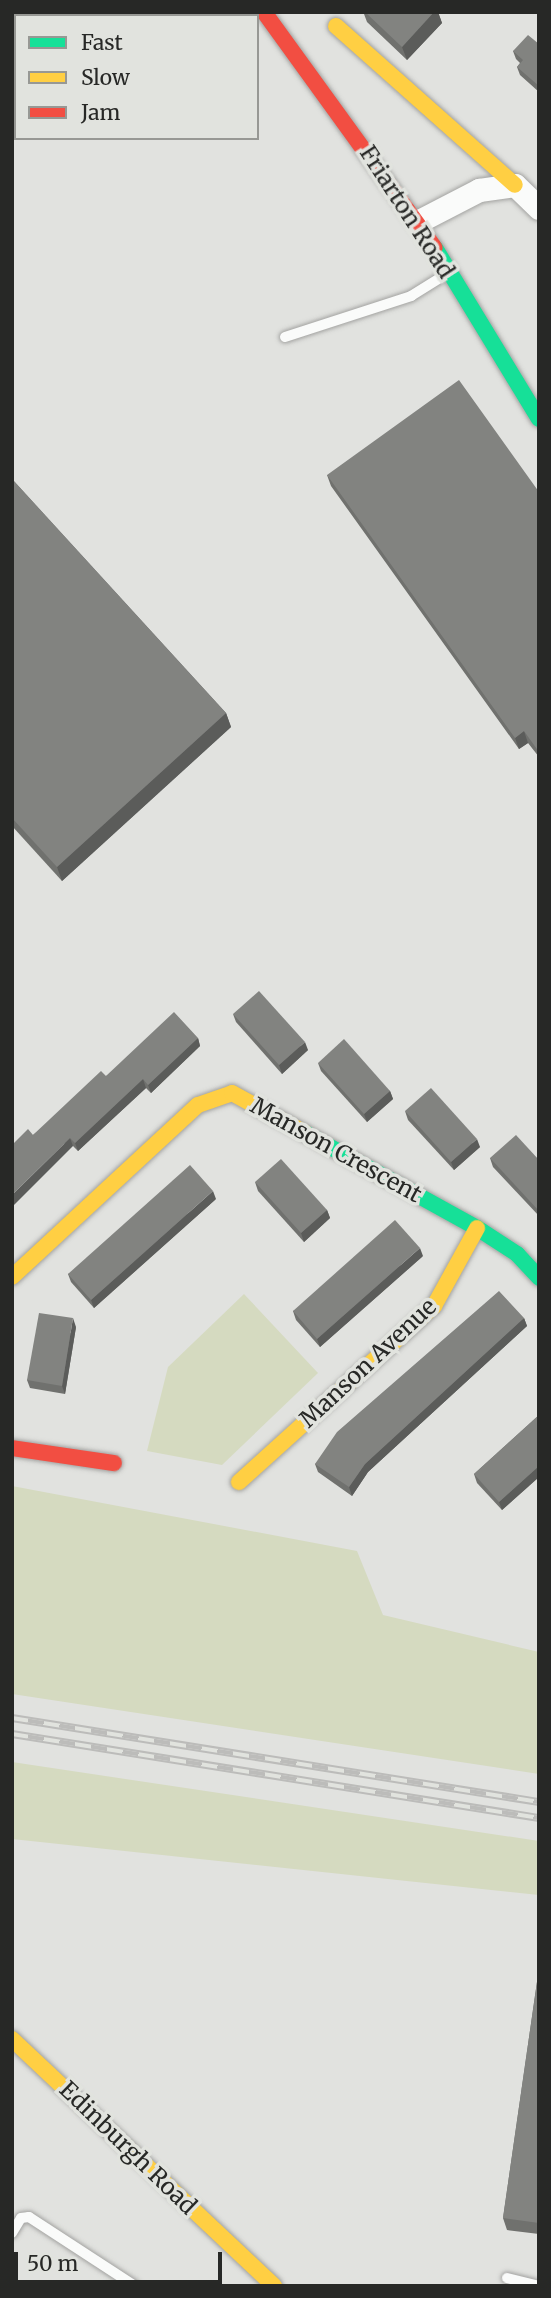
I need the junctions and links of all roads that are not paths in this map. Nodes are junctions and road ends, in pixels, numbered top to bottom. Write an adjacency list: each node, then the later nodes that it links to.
1 (264, 12): 5 (street, Friarton Road)
2 (336, 26): 3 (street)
3 (515, 185): 4 (street); 5 (street)
4 (539, 208)
5 (419, 221): 6 (street, Friarton Road)
6 (448, 273): 7 (lane); 8 (street, Friarton Road)
7 (285, 337)
8 (539, 419)
9 (477, 1228): 10 (street, Manson Crescent); 11 (street, Manson Crescent); 14 (street, Manson Avenue)
10 (12, 1277)
11 (539, 1278)
12 (12, 1448): 13 (street)
13 (114, 1463)
14 (239, 1482)
15 (12, 2039): 19 (street, Edinburgh Road)
16 (12, 2233): 18 (lane)
17 (507, 2278): 20 (lane)
18 (135, 2286)
19 (274, 2286)
20 (539, 2286)

